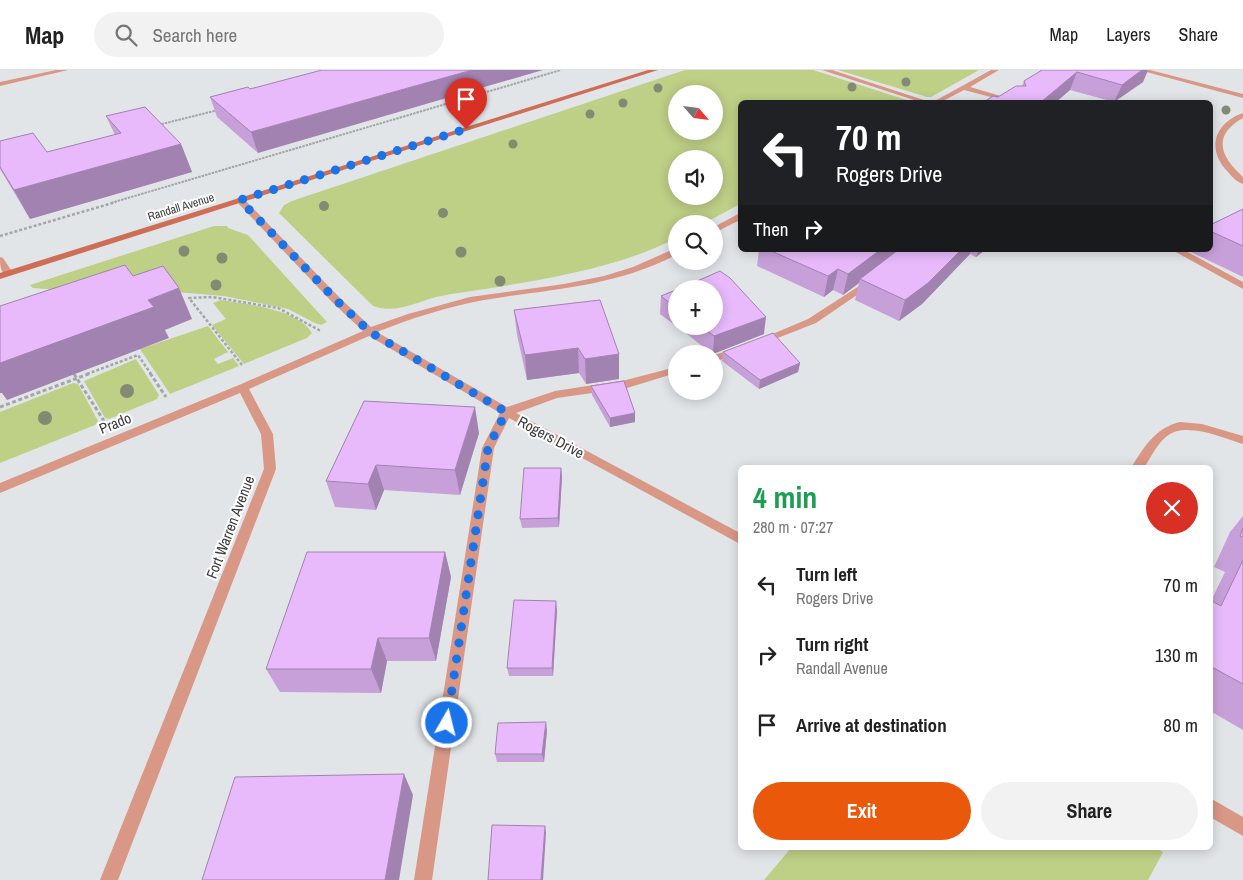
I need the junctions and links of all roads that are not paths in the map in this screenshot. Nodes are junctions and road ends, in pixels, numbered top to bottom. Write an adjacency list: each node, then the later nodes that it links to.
1 (65, 70): 6 (street)
2 (655, 70): 16 (street, Randall Avenue)
3 (826, 70): 9 (street)
4 (996, 70): 7 (street)
5 (1142, 70): 8 (street)
6 (0, 84)
7 (965, 88): 10 (street); 11 (street)
8 (1243, 96)
9 (920, 100)
10 (941, 100)
11 (1009, 100)
12 (1243, 115): 14 (street)
13 (1213, 159): 14 (street)
14 (1224, 162): 15 (street)
15 (1243, 182)
16 (240, 200): 23 (street, Randall Avenue); 25 (street, Rogers Drive)
17 (738, 217): 18 (street)
18 (723, 225)
19 (1181, 252): 24 (street)
20 (668, 254): 25 (street)
21 (0, 260): 23 (street)
22 (881, 273): 26 (street)
23 (4, 274)
24 (1243, 286)
25 (370, 332): 28 (street); 29 (street, Rogers Drive)
26 (723, 356)
27 (668, 372): 29 (street)
28 (243, 388): 32 (street, Prado); 36 (street, Fort Warren Avenue)
29 (506, 412): 33 (street, Rogers Drive); 37 (street)
30 (1243, 440): 31 (street)
31 (1139, 465)
32 (0, 488)
33 (738, 537)
34 (1213, 809): 35 (street)
35 (1243, 827)
36 (110, 880)
37 (423, 880)

